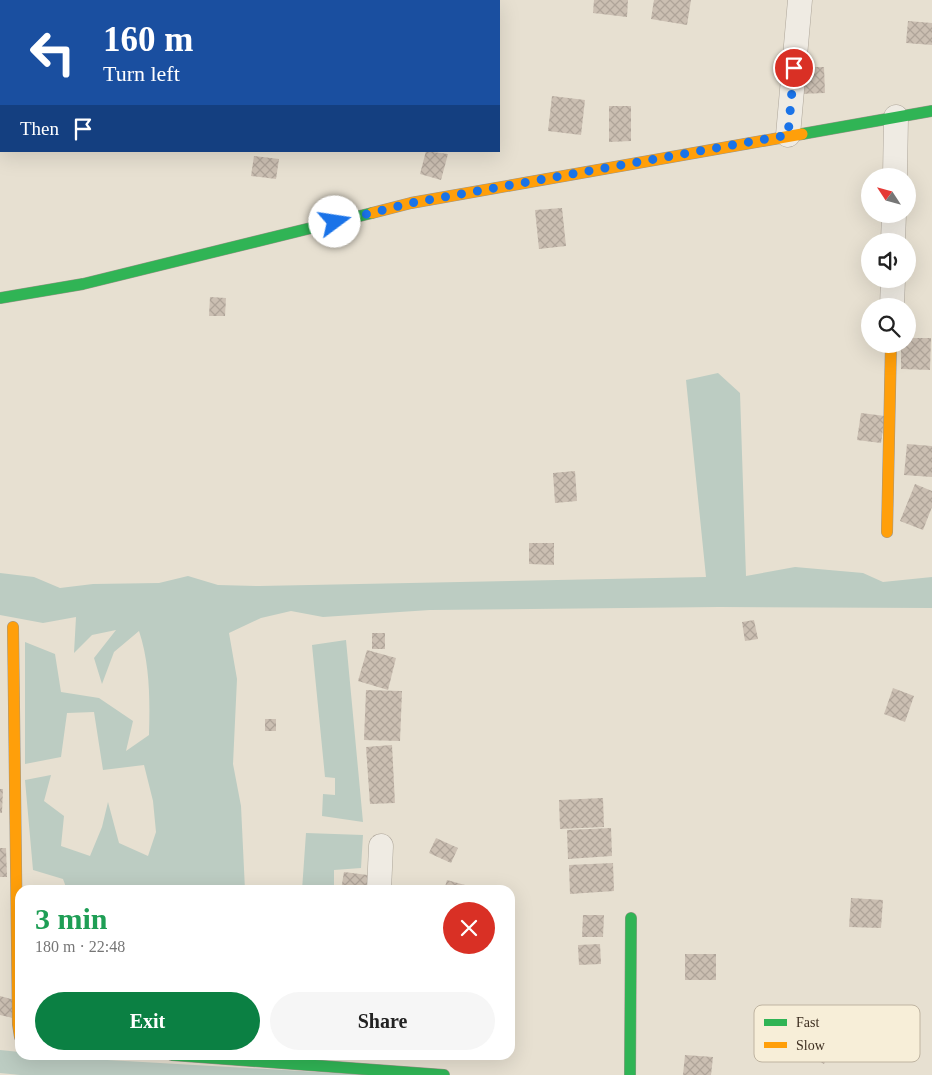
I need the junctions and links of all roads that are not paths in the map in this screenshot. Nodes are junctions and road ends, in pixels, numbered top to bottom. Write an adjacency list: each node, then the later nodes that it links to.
1 (800, 0): 4 (street)
2 (932, 111): 3 (street)
3 (896, 117): 4 (street); 5 (street)
4 (788, 135): 6 (street)
5 (895, 168)
6 (0, 298)
7 (891, 353): 8 (street)
8 (887, 532)
9 (13, 628): 11 (street)
10 (381, 846): 12 (street)
11 (16, 885)
12 (380, 885)
13 (631, 918): 17 (street)
14 (316, 1060): 15 (street)
15 (373, 1062): 16 (street)
16 (444, 1075)
17 (630, 1075)

